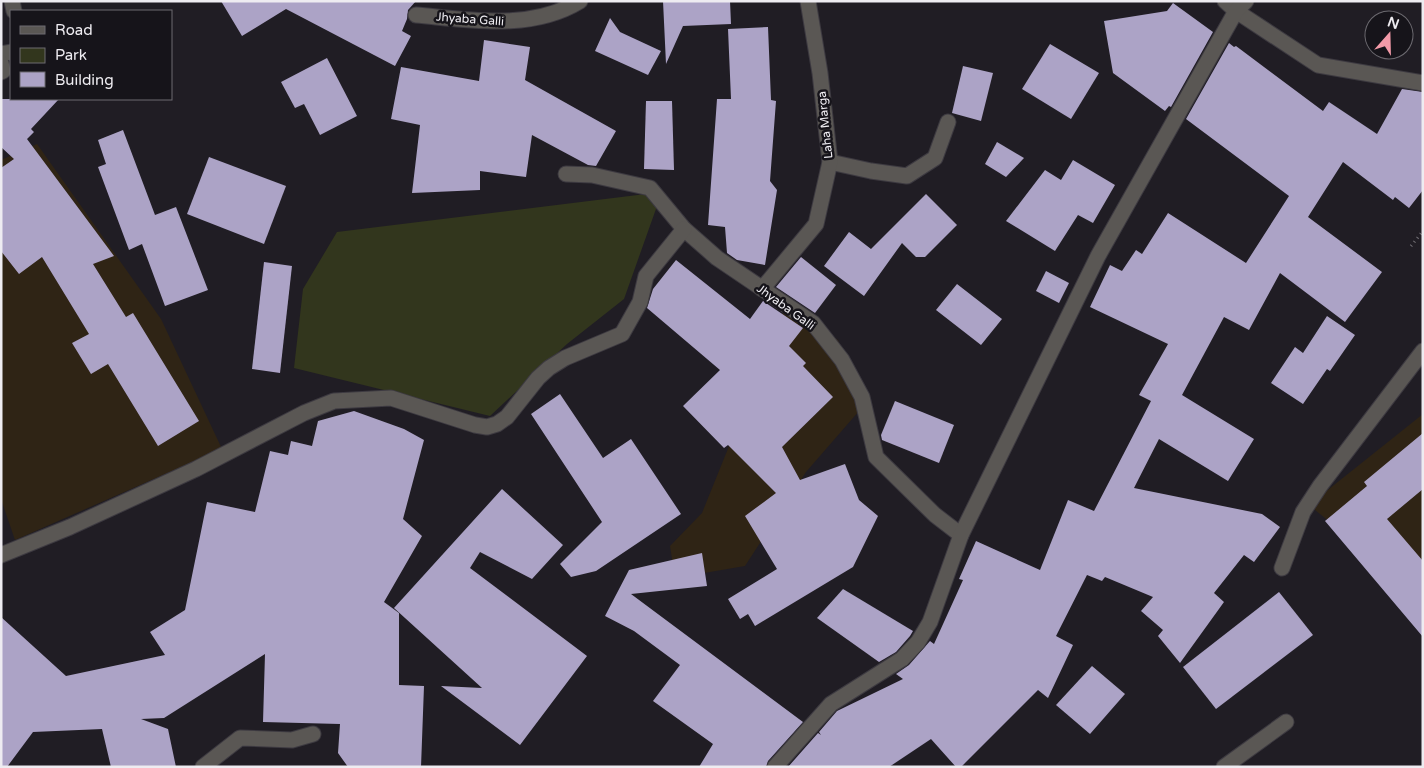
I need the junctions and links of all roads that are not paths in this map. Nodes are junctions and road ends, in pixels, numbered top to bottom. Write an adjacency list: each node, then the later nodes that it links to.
1 (580, 1): 4 (street, Jhyaba Galli)
2 (808, 1): 9 (street, Laha Marga)
3 (1236, 5): 7 (street); 14 (street)
4 (416, 14)
5 (1, 63): 6 (street)
6 (1, 72)
7 (1423, 83)
8 (948, 122): 9 (street)
9 (830, 162): 12 (street, Laha Marga)
10 (566, 174): 11 (street, Jhyaba Galli)
11 (684, 229): 12 (street, Jhyaba Galli); 15 (street)
12 (762, 289): 14 (street, Jhyaba Galli)
13 (1423, 350): 16 (street)
14 (961, 534): 20 (street)
15 (1, 555)
16 (1282, 568)
17 (1286, 722): 21 (street)
18 (313, 734): 19 (street)
19 (203, 767)
20 (775, 767)
21 (1224, 767)

